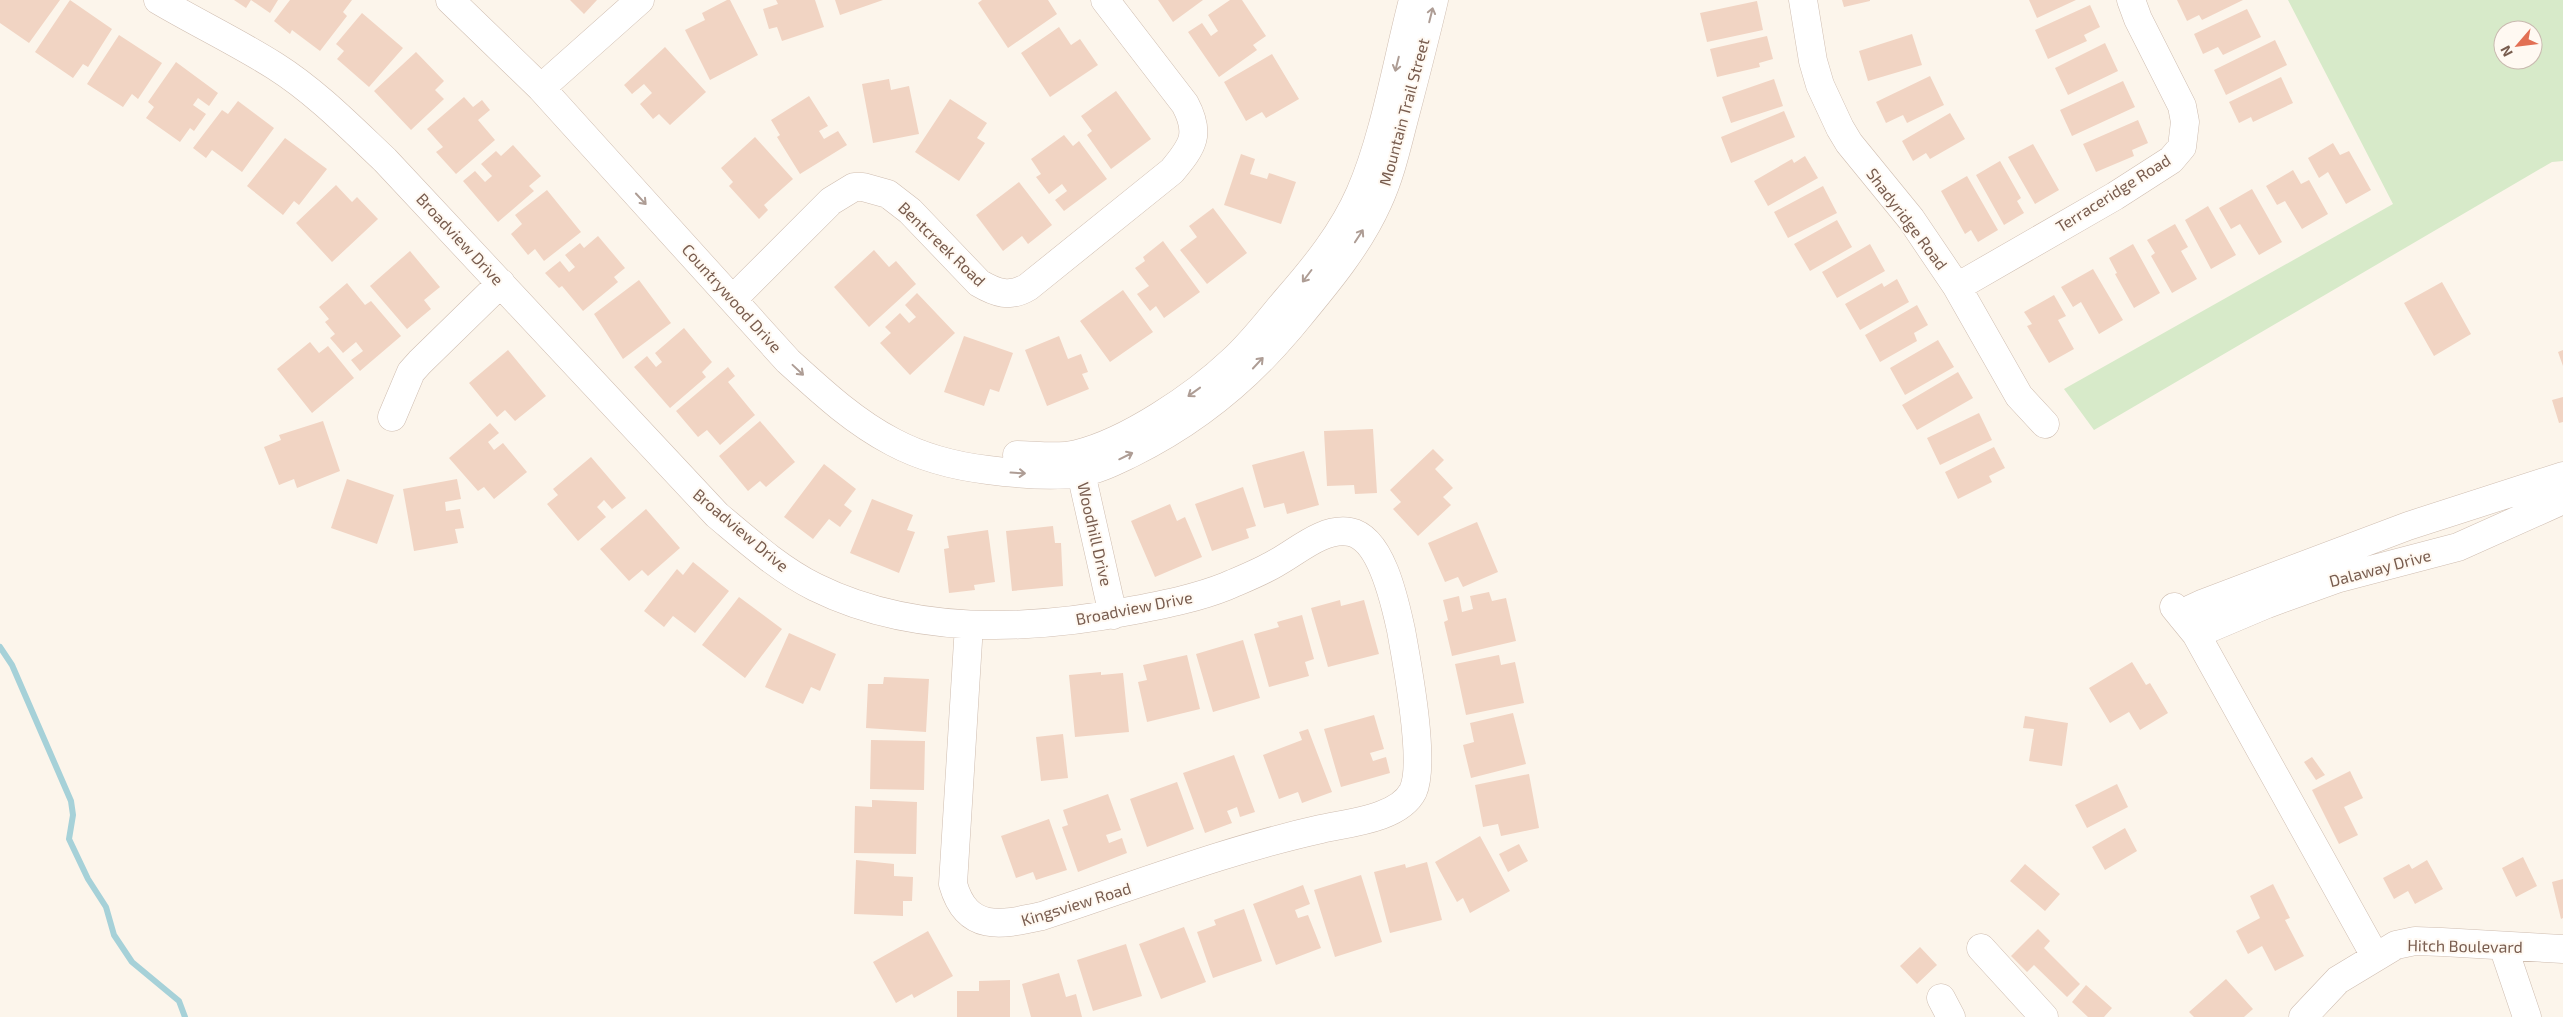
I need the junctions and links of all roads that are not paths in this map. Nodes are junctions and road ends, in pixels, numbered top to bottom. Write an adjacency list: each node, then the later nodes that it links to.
1 (158, 0): 11 (street, Broadview Drive)
2 (450, 0): 10 (street, Countrywood Drive)
3 (476, 0): 10 (street, Countrywood Drive)
4 (640, 0): 10 (street)
5 (1105, 0): 13 (street, Bentcreek Road)
6 (1413, 0): 16 (street, Mountain Trail Street, one-way to 16)
7 (1434, 0): 16 (street, Mountain Trail Street, one-way to 7)
8 (1803, 0): 12 (street, Shadyridge Road)
9 (2130, 0): 12 (street, Terraceridge Road)
10 (547, 82): 13 (street, Countrywood Drive)
11 (501, 283): 14 (street); 21 (street, Broadview Drive)
12 (1957, 287): 15 (street, Shadyridge Road)
13 (739, 293): 16 (street, Countrywood Drive)
14 (392, 417)
15 (2045, 424)
16 (1079, 463): 19 (street, Woodhill Drive)
17 (2563, 476): 20 (street)
18 (2563, 500): 20 (street, Dalaway Drive)
19 (1113, 615): 21 (street, Broadview Drive); 22 (street, Broadview Drive)
20 (2184, 619): 26 (street)
21 (969, 625): 22 (street, Kingsview Road)
22 (1405, 801)
23 (2503, 946): 25 (street, Hitch Boulevard); 26 (street, Hitch Boulevard); 29 (street)
24 (1981, 948): 27 (street)
25 (2563, 949)
26 (2375, 956): 28 (street, Hitch Boulevard)
27 (2044, 1017)
28 (2303, 1017)
29 (2527, 1017)

